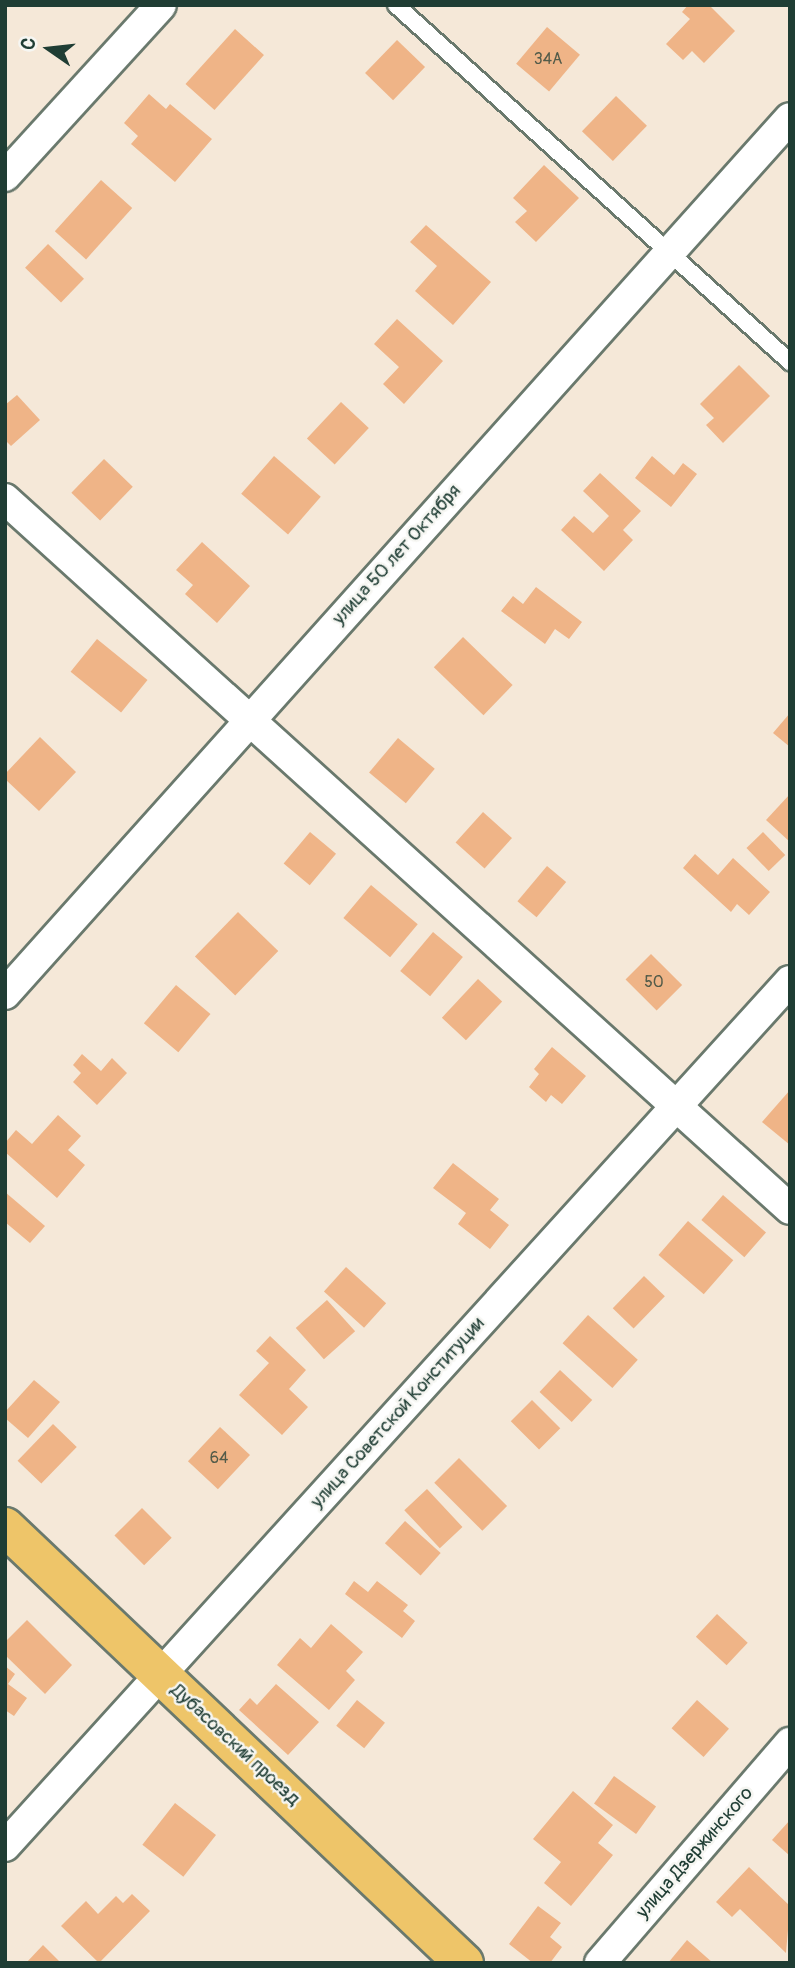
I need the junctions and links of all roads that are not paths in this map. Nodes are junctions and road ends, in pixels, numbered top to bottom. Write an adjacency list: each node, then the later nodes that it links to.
1 (160, 5): 4 (street)
2 (396, 5): 5 (lane)
3 (790, 118): 5 (street, улица 50 лет Октября)
4 (5, 176)
5 (669, 251): 6 (lane); 8 (street, улица 50 лет Октября)
6 (790, 362)
7 (5, 499): 8 (street)
8 (248, 721): 10 (street, улица 50 лет Октября); 11 (street)
9 (790, 981): 11 (street, улица Советской Конституции)
10 (5, 993)
11 (679, 1104): 12 (street); 14 (street, улица Советской Конституции)
12 (790, 1209)
13 (5, 1527): 14 (main road, Дубасовский проезд)
14 (161, 1675): 16 (street, улица Советской Конституции); 17 (main road, Дубасовский проезд)
15 (790, 1743): 18 (street, улица Дзержинского)
16 (5, 1846)
17 (464, 1963)
18 (600, 1963)

